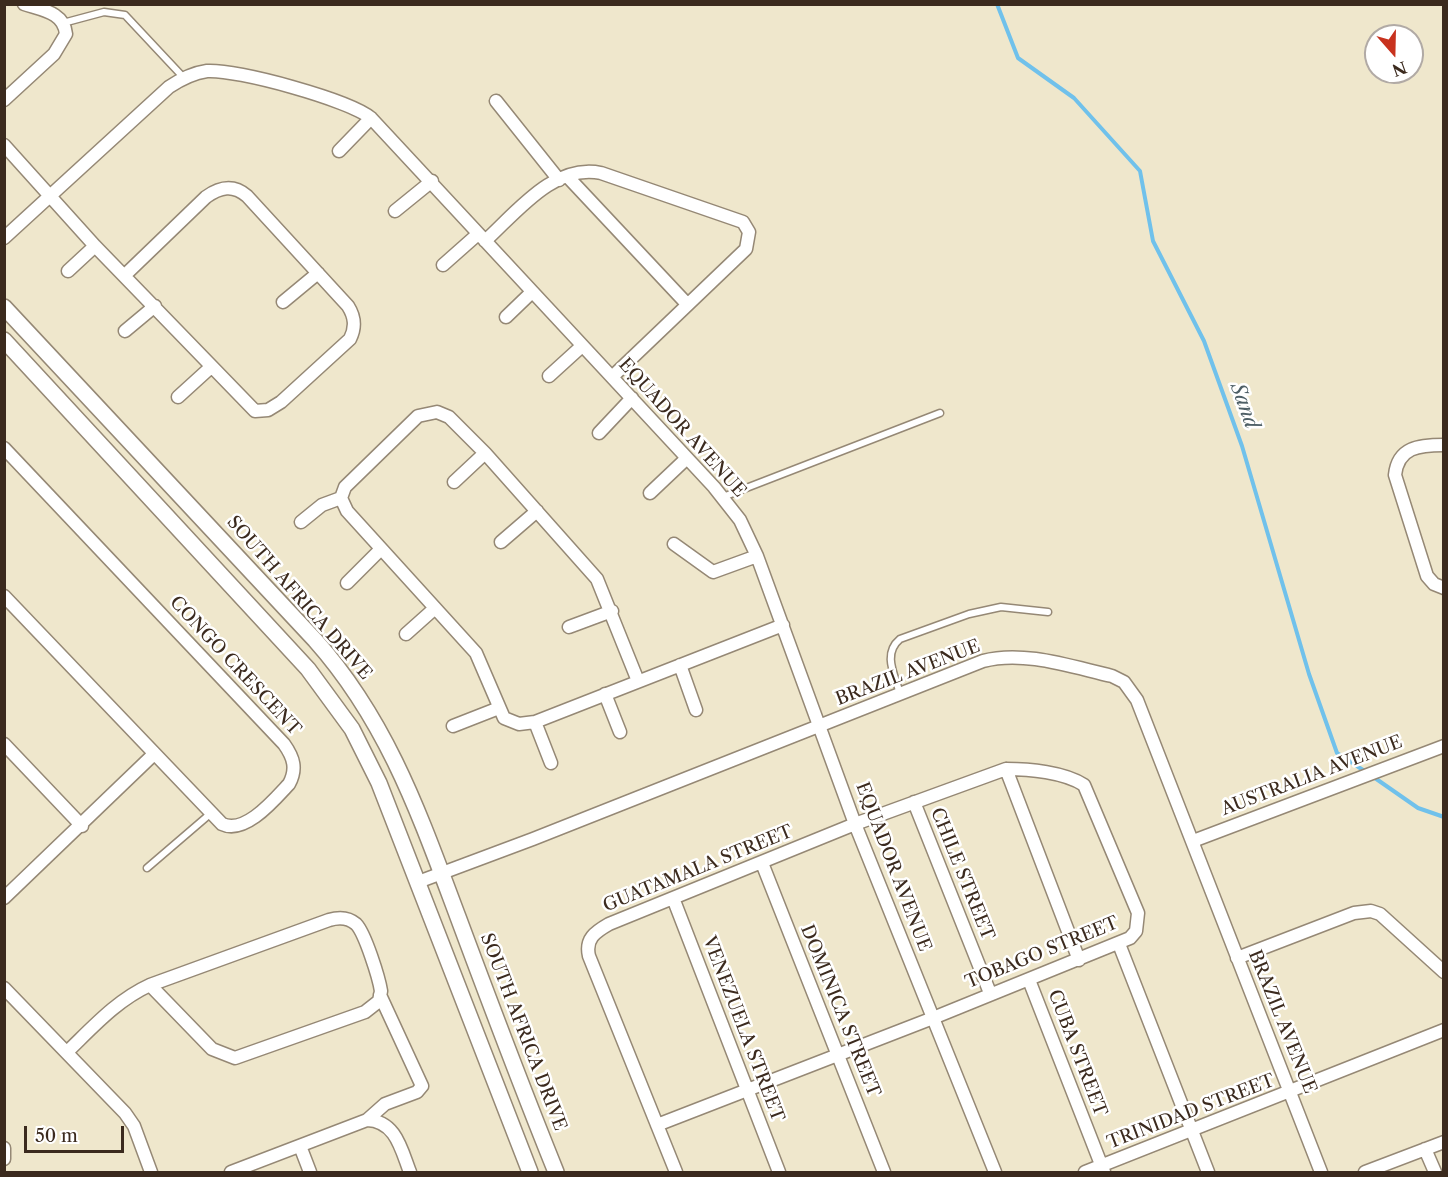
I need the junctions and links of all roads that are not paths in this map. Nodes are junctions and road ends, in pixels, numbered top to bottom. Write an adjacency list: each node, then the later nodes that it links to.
1 (24, 4): 2 (street)
2 (63, 23): 3 (lane); 4 (street)
3 (187, 76): 6 (street, EQUADOR AVENUE); 11 (street)
4 (4, 100)
5 (496, 101): 9 (street)
6 (371, 118): 8 (street); 10 (street, EQUADOR AVENUE)
7 (5, 147): 11 (street)
8 (339, 151)
9 (563, 178): 14 (street); 22 (street); 22 (street)
10 (432, 182): 12 (street); 14 (street, EQUADOR AVENUE)
11 (52, 196): 13 (street); 15 (street)
12 (395, 211)
13 (4, 238)
14 (481, 238): 16 (street); 20 (street, EQUADOR AVENUE)
15 (95, 246): 17 (street); 19 (street)
16 (443, 266)
17 (68, 271)
18 (318, 273): 19 (street); 21 (street); 29 (street)
19 (124, 275): 23 (street)
20 (532, 292): 25 (street); 28 (street, EQUADOR AVENUE)
21 (283, 302)
22 (687, 304): 31 (street)
23 (154, 306): 26 (street); 29 (street)
24 (4, 307): 81 (street, SOUTH AFRICA DRIVE)
25 (506, 317)
26 (125, 331)
27 (4, 340): 82 (street)
28 (582, 346): 30 (street); 31 (street, EQUADOR AVENUE)
29 (212, 367): 32 (street)
30 (549, 376)
31 (612, 376): 33 (street, EQUADOR AVENUE)
32 (178, 397)
33 (632, 398): 35 (street); 39 (street, EQUADOR AVENUE)
34 (940, 413): 42 (lane)
35 (599, 433)
36 (1443, 445): 51 (street)
37 (4, 448): 75 (street, CONGO CRESCENT)
38 (485, 453): 40 (street); 43 (street); 44 (street)
39 (687, 458): 41 (street); 42 (street, EQUADOR AVENUE)
40 (454, 482)
41 (650, 493)
42 (723, 497): 49 (street, EQUADOR AVENUE)
43 (341, 498): 45 (street); 48 (street)
44 (537, 511): 46 (street); 54 (street)
45 (301, 522)
46 (501, 542)
47 (674, 544): 49 (street)
48 (380, 550): 50 (street); 53 (street)
49 (757, 556): 56 (street, EQUADOR AVENUE)
50 (347, 583)
51 (1443, 588)
52 (4, 596): 71 (street, CONGO CRESCENT)
53 (434, 609): 58 (street); 63 (street)
54 (612, 611): 57 (street); 60 (street)
55 (1048, 612): 62 (lane)
56 (783, 625): 59 (street); 67 (street, EQUADOR AVENUE)
57 (569, 627)
58 (406, 634)
59 (680, 665): 60 (street); 64 (street)
60 (638, 681): 61 (street)
61 (605, 694): 65 (street); 68 (street)
62 (900, 694): 67 (street, BRAZIL AVENUE); 78 (street, BRAZIL AVENUE)
63 (499, 708): 65 (street); 66 (street)
64 (696, 710)
65 (535, 722): 72 (street)
66 (453, 726)
67 (821, 726): 76 (street, EQUADOR AVENUE); 81 (street, BRAZIL AVENUE)
68 (620, 732)
69 (4, 744): 77 (street)
70 (1443, 746): 78 (street, AUSTRALIA AVENUE)
71 (154, 754): 75 (street, CONGO CRESCENT); 77 (street)
72 (551, 763)
73 (1005, 769): 74 (street, TOBAGO STREET); 85 (street, TOBAGO STREET); 87 (street)
74 (914, 802): 76 (street, TOBAGO STREET); 92 (street, CHILE STREET)
75 (210, 814): 80 (lane)
76 (855, 824): 79 (street, GUATAMALA STREET); 94 (street, EQUADOR AVENUE)
77 (82, 826): 83 (street)
78 (1193, 841): 86 (street, BRAZIL AVENUE)
79 (762, 863): 84 (street, GUATAMALA STREET); 97 (street, DOMINICA STREET)
80 (147, 868)
81 (441, 873): 82 (street, BRAZIL AVENUE); 114 (street, SOUTH AFRICA DRIVE)
82 (418, 882): 113 (street)
83 (5, 895)
84 (673, 898): 98 (street, VENEZUELA STREET); 101 (street, GUATAMALA STREET)
85 (1119, 944): 87 (street, TOBAGO STREET); 102 (street)
86 (1237, 958): 88 (street); 99 (street, BRAZIL AVENUE)
87 (1078, 960): 89 (street, TOBAGO STREET)
88 (1443, 972)
89 (1029, 980): 92 (street, TOBAGO STREET); 108 (street, CUBA STREET)
90 (150, 985): 93 (street); 93 (street); 96 (street)
91 (4, 988): 96 (street)
92 (990, 993): 94 (street, TOBAGO STREET)
93 (380, 995): 100 (street)
94 (933, 1018): 97 (street, TOBAGO STREET); 118 (street, EQUADOR AVENUE)
95 (1443, 1030): 99 (street, TRINIDAD STREET)
96 (67, 1052): 109 (street)
97 (839, 1055): 98 (street, TOBAGO STREET); 117 (street, DOMINICA STREET)
98 (748, 1089): 101 (street, TOBAGO STREET); 116 (street, VENEZUELA STREET)
99 (1291, 1092): 102 (street, TRINIDAD STREET); 121 (street, BRAZIL AVENUE)
100 (367, 1120): 104 (street); 112 (street)
101 (657, 1125): 115 (street, GUATAMALA STREET)
102 (1191, 1130): 108 (street, TRINIDAD STREET); 120 (street)
103 (1443, 1142): 106 (street)
104 (300, 1146): 110 (street); 111 (street)
105 (4, 1148): 107 (street)
106 (1425, 1149): 122 (street); 123 (street)
107 (4, 1160)
108 (1103, 1169): 119 (street, TRINIDAD STREET)
109 (151, 1173)
110 (231, 1173)
111 (310, 1173)
112 (410, 1173)
113 (530, 1173)
114 (556, 1173)
115 (676, 1173)
116 (779, 1173)
117 (884, 1173)
118 (995, 1173)
119 (1084, 1173)
120 (1208, 1173)
121 (1321, 1173)
122 (1365, 1173)
123 (1435, 1173)

